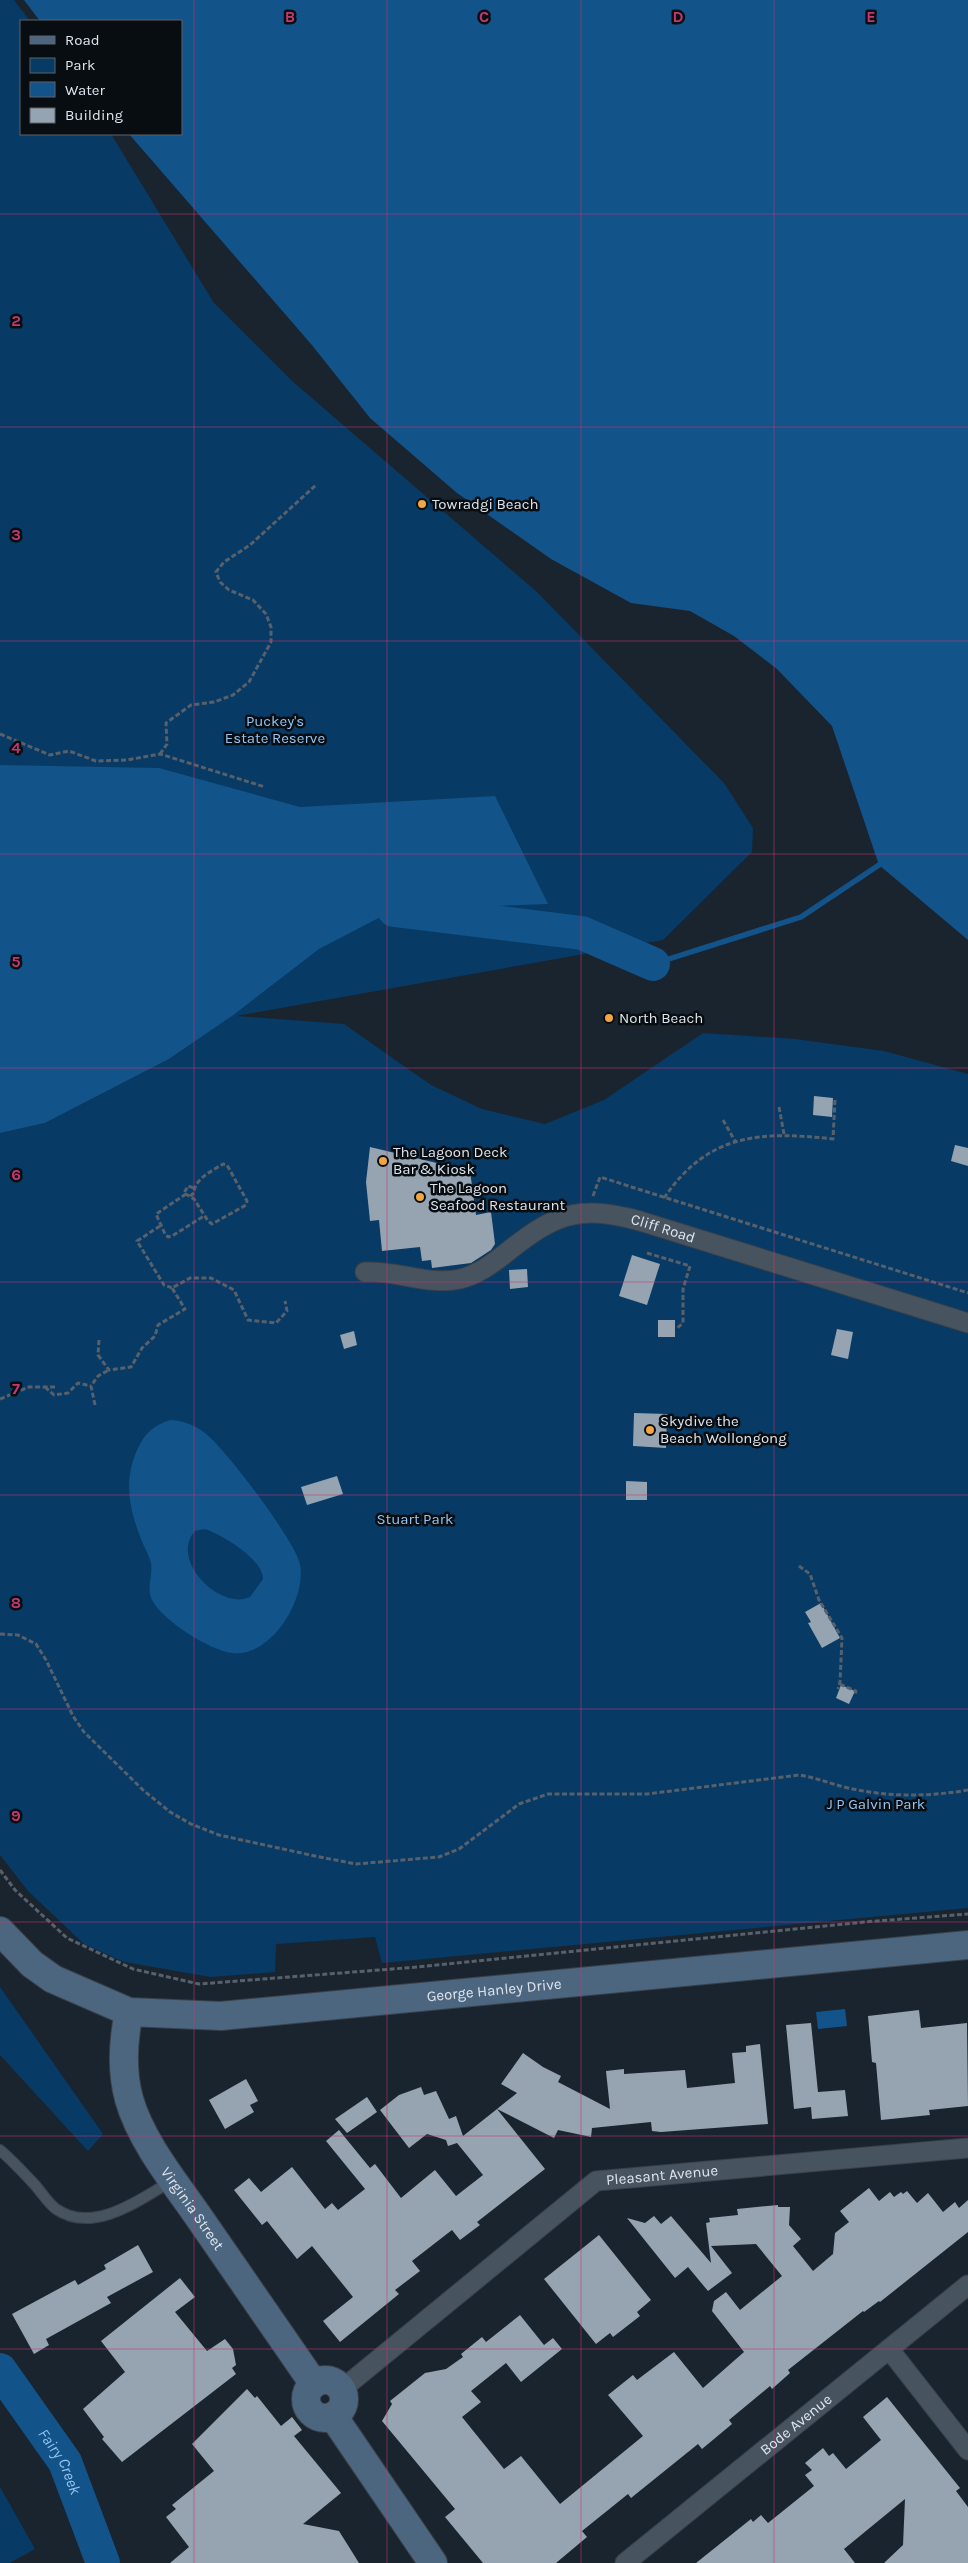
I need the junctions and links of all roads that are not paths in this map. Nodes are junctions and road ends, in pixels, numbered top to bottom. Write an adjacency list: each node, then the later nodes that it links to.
1 (365, 1272): 2 (street, Cliff Road)
2 (968, 1323)
3 (0, 1932): 5 (main road, George Hanley Drive)
4 (968, 1945): 5 (main road, George Hanley Drive)
5 (129, 2012): 8 (main road, Virginia Street)
6 (968, 2148): 12 (street, Pleasant Avenue)
7 (0, 2150): 8 (lane)
8 (174, 2180): 11 (main road, Virginia Street)
9 (968, 2285): 10 (street, Bode Avenue)
10 (889, 2349): 14 (street); 16 (street, Bode Avenue)
11 (314, 2384): 12 (main road); 13 (main road)
12 (341, 2390): 13 (main road)
13 (333, 2416): 15 (main road)
14 (968, 2450)
15 (433, 2563)
16 (625, 2563)

